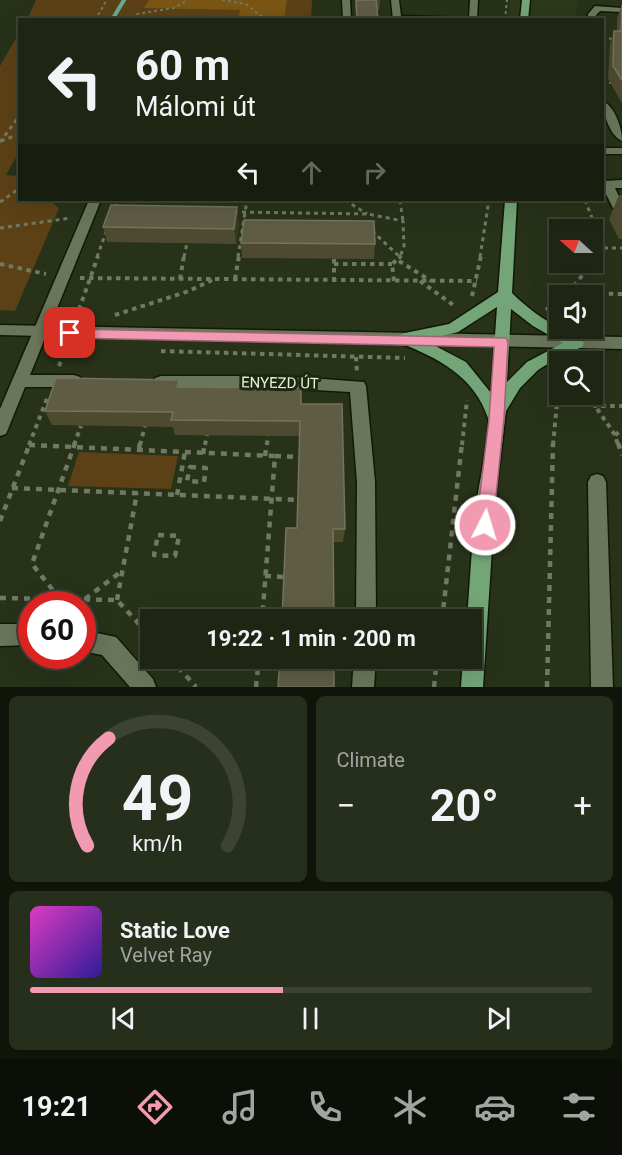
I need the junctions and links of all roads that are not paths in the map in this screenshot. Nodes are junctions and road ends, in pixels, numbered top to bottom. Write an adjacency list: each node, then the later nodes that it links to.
1 (346, 0): 6 (street)
2 (394, 0): 7 (street)
3 (474, 0): 8 (street)
4 (526, 0): 9 (main road)
5 (622, 10): 10 (street)
6 (347, 18)
7 (397, 18)
8 (473, 18)
9 (524, 18)
10 (593, 18)
11 (604, 106): 12 (street)
12 (622, 138)
13 (604, 151): 14 (street)
14 (622, 151)
15 (622, 184): 18 (street)
16 (95, 201): 21 (street)
17 (511, 201): 19 (main road)
18 (622, 207)
19 (505, 294): 22 (main road); 23 (main road); 24 (main road)
20 (0, 330): 21 (street)
21 (41, 333): 22 (street); 26 (street)
22 (405, 339): 23 (street); 29 (main road)
23 (501, 342): 24 (street); 29 (main road)
24 (577, 343): 25 (street); 29 (main road)
25 (622, 343)
26 (20, 381): 27 (street); 30 (street)
27 (88, 381)
28 (145, 381): 32 (street, ENYEZD ÚT)
29 (497, 419): 39 (main road)
30 (0, 429)
31 (597, 482): 40 (street)
32 (366, 609)
33 (18, 634): 34 (street)
34 (0, 635)
35 (96, 643): 37 (street)
36 (364, 669): 38 (street)
37 (145, 687)
38 (363, 687)
39 (472, 687)
40 (602, 687)

